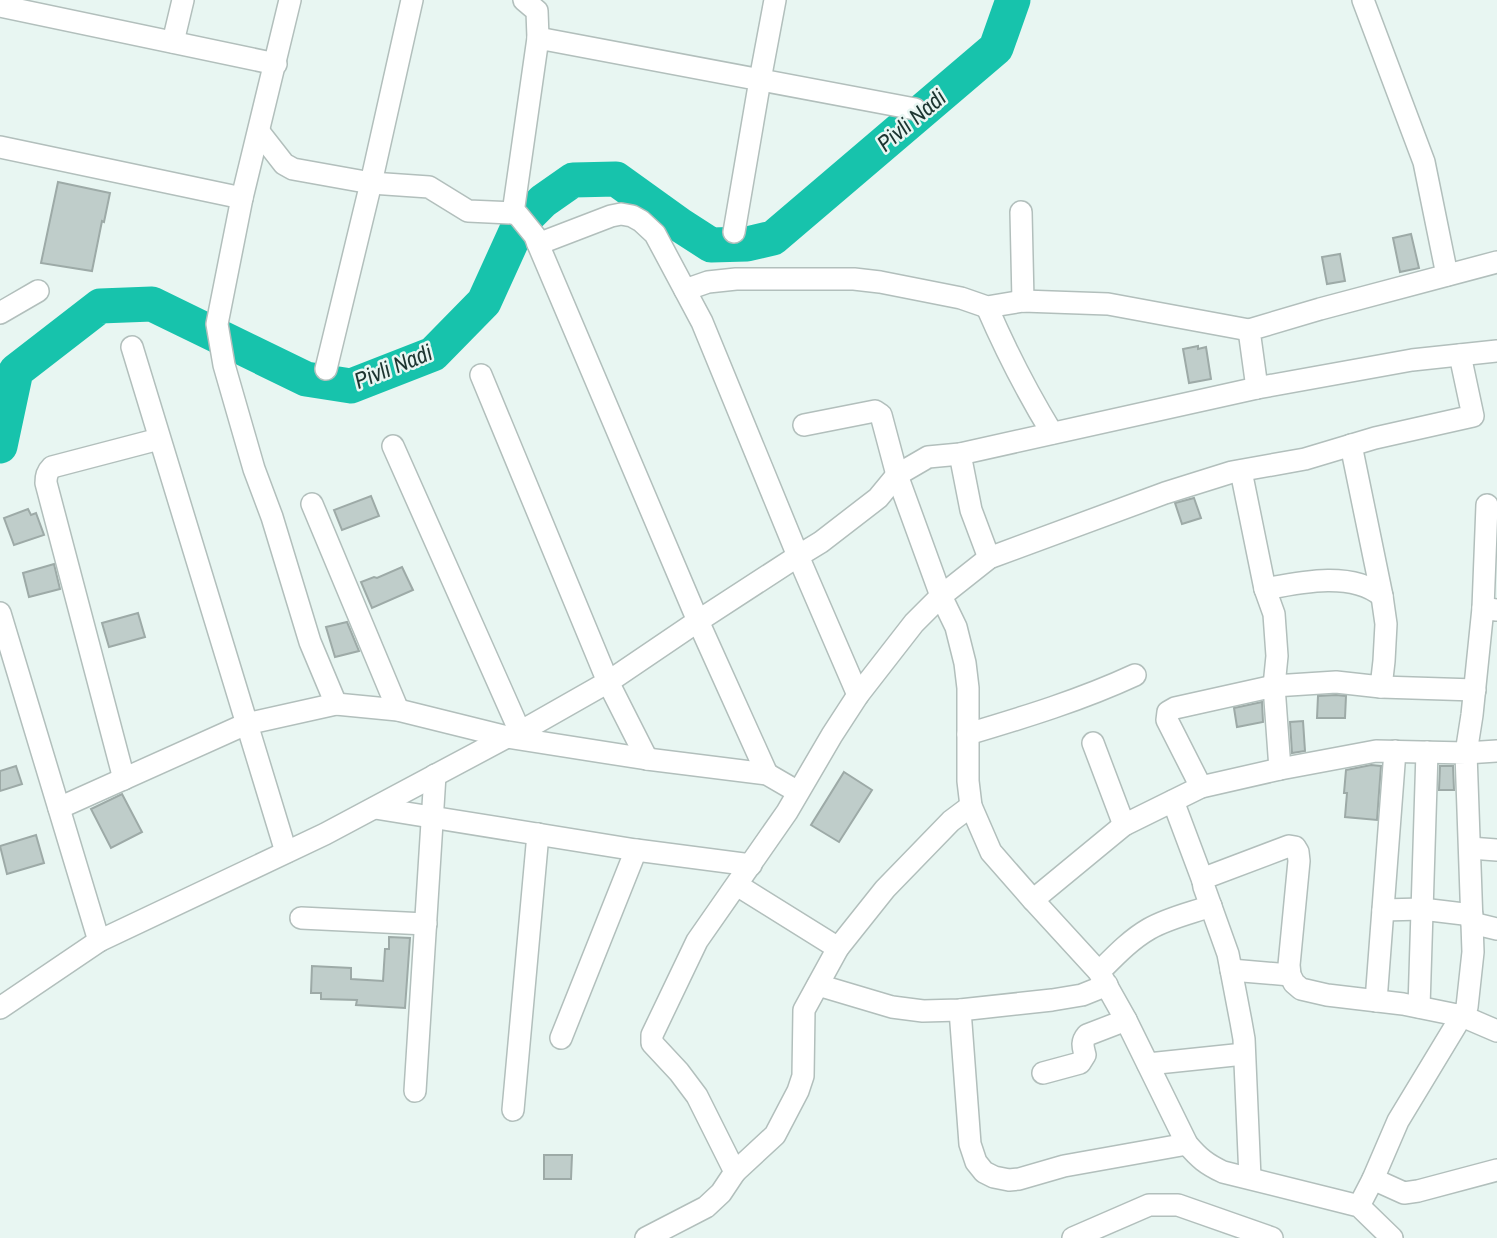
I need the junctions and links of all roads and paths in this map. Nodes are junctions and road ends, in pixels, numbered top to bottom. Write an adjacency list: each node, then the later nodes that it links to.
1 (183, 0): 10 (street)
2 (290, 0): 11 (street)
3 (412, 0): 16 (street)
4 (775, 0): 12 (street)
5 (1363, 0): 22 (street)
6 (534, 4): 9 (street)
7 (0, 6): 8 (street)
8 (70, 10): 10 (street)
9 (538, 38): 12 (street); 19 (street)
10 (173, 42): 11 (street)
11 (276, 64): 14 (street)
12 (760, 80): 13 (street); 20 (street)
13 (915, 108)
14 (259, 132): 16 (street); 17 (street)
15 (0, 147): 17 (street)
16 (371, 183): 19 (street); 32 (street)
17 (242, 198): 59 (street)
18 (1021, 212): 25 (street)
19 (527, 228): 23 (street); 52 (street)
20 (734, 232)
21 (1497, 262): 22 (street)
22 (1447, 275): 28 (street)
23 (685, 290): 26 (street); 45 (street)
24 (38, 291): 27 (street)
25 (1023, 301): 26 (street); 28 (street)
26 (987, 307): 36 (street)
27 (0, 313)
28 (1249, 330): 34 (street)
29 (132, 347): 37 (street)
30 (1497, 351): 31 (street)
31 (1460, 355): 34 (street); 38 (street)
32 (326, 369)
33 (481, 375): 54 (street)
34 (1257, 388): 36 (street)
35 (804, 425): 42 (street)
36 (1052, 433): 40 (street)
37 (159, 439): 61 (street); 73 (street)
38 (1351, 445): 41 (street); 49 (street)
39 (393, 446): 62 (street)
40 (960, 454): 42 (street); 46 (street)
41 (1241, 471): 46 (street); 47 (street)
42 (897, 475): 45 (street); 48 (street)
43 (313, 504): 60 (street)
44 (1487, 505): 50 (street)
45 (797, 556): 52 (street); 58 (street)
46 (989, 558): 48 (street)
47 (1265, 589): 49 (street); 56 (street)
48 (941, 596): 58 (street); 63 (street)
49 (1382, 596): 57 (street)
50 (1490, 609): 55 (street)
51 (0, 613): 78 (street)
52 (698, 621): 54 (street); 71 (street)
53 (1135, 675): 63 (street)
54 (608, 682): 62 (street); 69 (street)
55 (1483, 682): 57 (street); 68 (street)
56 (1274, 687): 57 (street); 70 (street); 74 (street)
57 (1381, 687)
58 (858, 695): 75 (street)
59 (336, 704): 60 (street); 61 (street)
60 (398, 710): 62 (street)
61 (246, 724): 73 (street); 86 (street)
62 (514, 734): 69 (street); 72 (street)
63 (968, 734): 77 (street)
64 (1093, 743): 81 (street)
65 (1395, 751): 67 (street); 70 (street); 93 (street)
66 (1497, 751): 68 (street)
67 (1427, 752): 68 (street); 92 (street)
68 (1466, 753): 83 (street)
69 (647, 759): 71 (street)
70 (1280, 769): 74 (street)
71 (767, 774): 75 (street)
72 (436, 775): 79 (street); 80 (street)
73 (124, 779): 78 (street)
74 (1200, 787): 76 (street)
75 (798, 792): 87 (street)
76 (1173, 800): 81 (street); 88 (street)
77 (971, 806): 90 (street); 99 (street)
78 (59, 808): 98 (street)
79 (375, 808): 80 (street); 86 (street)
80 (434, 817): 82 (street); 96 (street)
81 (1124, 825): 90 (street)
82 (538, 834): 84 (street); 116 (street)
83 (1470, 848): 85 (street); 95 (street)
84 (636, 850): 87 (street); 111 (street)
85 (1497, 850)
86 (286, 852): 98 (street)
87 (751, 866): 89 (street)
88 (1203, 881): 91 (street); 101 (street)
89 (737, 885): 99 (street); 119 (street)
90 (1033, 900): 102 (street)
91 (1211, 906): 100 (street); 102 (street)
92 (1422, 909): 93 (street); 95 (street); 106 (street)
93 (1383, 910): 104 (street)
94 (301, 918): 96 (street)
95 (1472, 919): 97 (street); 108 (street)
96 (426, 924): 115 (street)
97 (1497, 929)
98 (99, 941): 105 (street)
99 (838, 948): 103 (street)
100 (1231, 970): 101 (street); 112 (street)
101 (1290, 975): 104 (street)
102 (1103, 978): 107 (street); 109 (street)
103 (817, 985): 107 (street); 119 (street)
104 (1376, 1001): 106 (street)
105 (0, 1007)
106 (1419, 1007): 108 (street)
107 (960, 1010): 117 (street)
108 (1462, 1016): 110 (street); 121 (street)
109 (1126, 1020): 113 (street); 114 (street)
110 (1497, 1031)
111 (561, 1038)
112 (1244, 1054): 113 (street); 120 (street)
113 (1148, 1064): 117 (street)
114 (1043, 1073)
115 (415, 1091)
116 (513, 1110)
117 (1187, 1144): 120 (street)
118 (1497, 1170): 121 (street)
119 (735, 1172): 123 (street)
120 (1250, 1178): 122 (street)
121 (1373, 1179): 122 (street)
122 (1359, 1206): 126 (street)
123 (646, 1238)
124 (1073, 1238): 125 (street)
125 (1272, 1238)
126 (1391, 1238)

